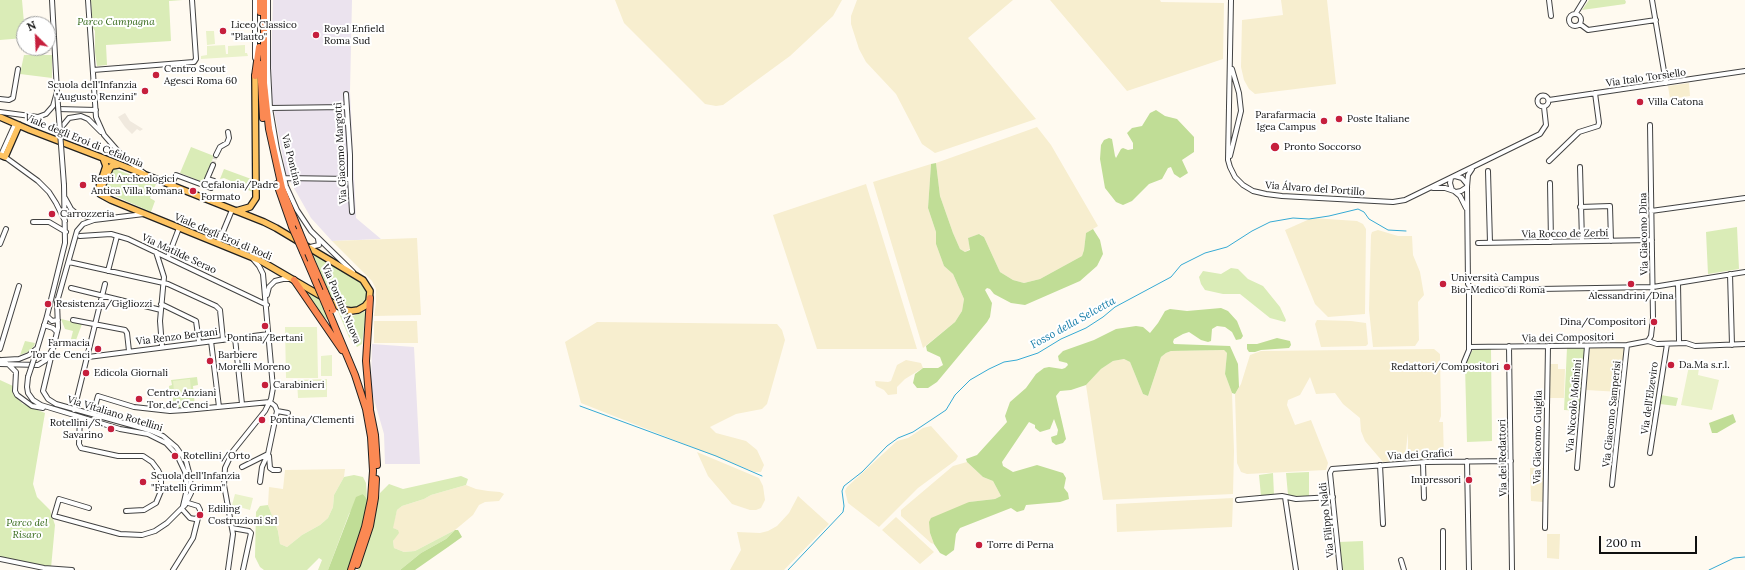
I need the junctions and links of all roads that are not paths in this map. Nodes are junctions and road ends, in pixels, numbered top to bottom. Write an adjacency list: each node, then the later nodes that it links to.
1 (52, 0): 23 (street)
2 (88, 0): 19 (street)
3 (192, 0): 19 (street)
4 (255, 0): 21 (street)
5 (260, 0): 16 (highway)
6 (264, 0): 16 (highway)
7 (268, 0): 32 (street, Via Pontina)
8 (1231, 0): 17 (street)
9 (1549, 0): 13 (street)
10 (1584, 0): 12 (street)
11 (1652, 0): 14 (street)
12 (1576, 13): 15 (street); 15 (street)
13 (1551, 16)
14 (1656, 20): 15 (street); 22 (street)
15 (1580, 24)
16 (261, 47): 21 (highway); 111 (highway, Via Pontina Nuova, bridge); 111 (highway, Via Pontina Nuova, bridge)
17 (1230, 59): 27 (street); 29 (street)
18 (18, 69): 26 (street)
19 (93, 70): 34 (street)
20 (1745, 71): 22 (street, Via Italo Torsiello)
21 (255, 76): 67 (main road)
22 (1666, 83): 24 (street, Via Italo Torsiello)
23 (57, 92): 33 (street, bridge); 35 (street)
24 (1595, 93): 28 (street, Via Italo Torsiello); 48 (street)
25 (346, 94): 30 (street, Via Giacomo Margotti)
26 (0, 99)
27 (1240, 99): 29 (street); 38 (street)
28 (1549, 100): 31 (street); 31 (street)
29 (1229, 102): 37 (street)
30 (346, 107): 32 (street); 57 (street, Via Giacomo Margotti)
31 (1544, 107): 51 (street, Via Álvaro del Portillo)
32 (270, 108): 56 (street, Via Pontina)
33 (58, 109): 34 (street); 41 (street, bridge)
34 (96, 110): 43 (street)
35 (0, 112)
36 (0, 117): 39 (main road, Viale degli Eroi di Cefalonia)
37 (1228, 117): 38 (street); 47 (street)
38 (1239, 123): 47 (street)
39 (17, 124): 44 (main road); 46 (main road, Viale degli Eroi di Cefalonia)
40 (1650, 125): 68 (street, Via Giacomo Dina)
41 (60, 129): 43 (street); 63 (street, bridge)
42 (228, 132): 45 (street)
43 (104, 135): 54 (street)
44 (2, 155): 74 (street)
45 (216, 155)
46 (103, 158): 49 (main road, Viale degli Eroi di Cefalonia); 64 (main road)
47 (1228, 160): 61 (street, Via Álvaro del Portillo)
48 (1549, 161)
49 (120, 165): 54 (main road, Viale degli Eroi di Cefalonia); 64 (main road)
50 (213, 165): 59 (street)
51 (1475, 166): 55 (street, Via Álvaro del Portillo); 60 (street)
52 (1580, 167): 66 (street)
53 (1488, 171): 87 (street)
54 (149, 177): 59 (main road, Viale degli Eroi di Cefalonia)
55 (1452, 177): 60 (street); 61 (street, Via Álvaro del Portillo); 62 (street)
56 (284, 178): 57 (street); 80 (street, Via Pontina)
57 (350, 179): 69 (street, Via Giacomo Margotti)
58 (1550, 183): 84 (street)
59 (171, 186): 67 (main road, Viale degli Eroi di Cefalonia)
60 (1467, 186): 62 (street); 70 (street)
61 (1428, 189): 62 (street)
62 (1454, 191): 70 (street)
63 (64, 194): 72 (street); 74 (street)
64 (101, 194): 71 (main road, Viale degli Eroi di Rodi)
65 (1745, 198): 68 (street)
66 (1580, 206): 82 (street); 83 (street)
67 (234, 210): 85 (street); 89 (main road, Viale degli Eroi di Cefalonia)
68 (1652, 211): 81 (street, Via Giacomo Dina)
69 (352, 212)
70 (1467, 213): 105 (street)
71 (145, 214): 72 (street); 75 (main road, Viale degli Eroi di Rodi)
72 (101, 218): 93 (street)
73 (33, 222): 77 (street)
74 (66, 223): 77 (street)
75 (179, 228): 85 (main road, Viale degli Eroi di Rodi); 92 (street)
76 (6, 230): 88 (street)
77 (66, 232): 113 (street)
78 (80, 236): 79 (street, Via Matilde Serao)
79 (117, 236): 90 (street, Via Matilde Serao); 94 (street)
80 (317, 237): 89 (street); 96 (street, Via Pontina)
81 (1652, 240): 83 (street, Via Rocco de Zerbi); 103 (street, Via Giacomo Dina)
82 (1582, 241): 83 (street, Via Rocco de Zerbi); 84 (street, Via Rocco de Zerbi)
83 (1611, 241)
84 (1551, 242): 87 (street, Via Rocco de Zerbi)
85 (217, 243): 91 (main road, Viale degli Eroi di Rodi)
86 (1478, 243): 87 (street, Via Rocco de Zerbi)
87 (1490, 243)
88 (0, 244)
89 (310, 247): 96 (main road, Viale degli Eroi di Cefalonia)
90 (156, 252): 92 (street, Via Matilde Serao); 99 (street)
91 (248, 256): 98 (main road, Viale degli Eroi di Rodi); 108 (street)
92 (168, 257): 110 (street, Via Matilde Serao)
93 (69, 262): 94 (street); 114 (street)
94 (108, 271): 99 (street)
95 (1745, 272): 97 (street)
96 (356, 274): 107 (main road, Via Pontina)
97 (1730, 274): 100 (street); 130 (street)
98 (294, 280): 107 (main road, Viale degli Eroi di Rodi); 108 (street); 141 (highway)
99 (164, 283): 109 (street); 121 (street)
100 (1678, 283): 103 (street); 124 (street)
101 (105, 284): 106 (street)
102 (19, 286): 137 (street)
103 (1652, 287): 105 (street); 123 (street, Via Giacomo Dina)
104 (71, 288): 106 (street)
105 (1471, 288): 135 (street)
106 (102, 296): 112 (street); 116 (street)
107 (370, 296): 149 (highway)
108 (266, 300): 110 (street)
109 (161, 304): 112 (street); 125 (street)
110 (266, 305): 119 (street)
111 (330, 309): 141 (highway, Via Pontina Nuova); 149 (highway, Via Pontina Nuova)
112 (161, 310): 134 (street)
113 (47, 316): 114 (street); 117 (street)
114 (58, 320): 118 (street)
115 (73, 320): 116 (street)
116 (94, 324): 138 (street); 139 (street)
117 (44, 325): 118 (street); 136 (street)
118 (57, 332): 126 (street)
119 (269, 334): 120 (street, Via Renzo Bertani); 145 (street)
120 (235, 338): 121 (street, Via Renzo Bertani); 146 (street)
121 (223, 340): 122 (street, Via Renzo Bertani)
122 (211, 341): 125 (street, Via Renzo Bertani); 147 (street)
123 (1648, 341): 127 (street, Via dei Compositori); 129 (street, Via dei Compositori)
124 (1679, 341)
125 (199, 342): 134 (street, Via Renzo Bertani)
126 (55, 344): 144 (street); 148 (street, Via Vitaliano Rotellini)
127 (1666, 344): 130 (street, Via dei Compositori); 158 (street, Via dell'Elzeviro)
128 (1745, 344): 130 (street, Via dei Compositori)
129 (1627, 345): 133 (street, Via dei Compositori); 169 (street, Via Giacomo Samperisi)
130 (1732, 345)
131 (1509, 346): 132 (street, Via dei Compositori); 135 (street, Via dei Compositori); 161 (street, Via dei Redattori)
132 (1548, 346): 133 (street, Via dei Compositori); 181 (street, Via Giacomo Guiglia)
133 (1587, 346): 165 (street, Via Niccolò Molinini)
134 (162, 347): 138 (street, Via Renzo Bertani)
135 (1469, 347): 142 (street)
136 (36, 348): 140 (street); 150 (street, bridge)
137 (0, 349)
138 (129, 351): 139 (street, Via Renzo Bertani)
139 (88, 357): 148 (street)
140 (0, 360): 144 (street)
141 (350, 362): 189 (highway, Via Pontina Nuova)
142 (1464, 362)
143 (0, 364): 144 (street)
144 (9, 365): 150 (street, Via Vitaliano Rotellini)
145 (270, 402): 146 (street); 151 (street); 180 (street)
146 (242, 404): 147 (street)
147 (219, 407): 152 (street)
148 (75, 408): 152 (street, Via Vitaliano Rotellini); 154 (street)
149 (370, 408): 190 (highway, Via Pontina Nuova)
150 (49, 409): 154 (street, Via Vitaliano Rotellini)
151 (277, 411): 153 (street); 159 (street)
152 (93, 413): 156 (street, Via Vitaliano Rotellini)
153 (288, 413)
154 (73, 415): 155 (street, Via Vitaliano Rotellini)
155 (80, 418): 157 (street, Via Vitaliano Rotellini); 177 (street)
156 (128, 424): 157 (street); 174 (street, Via Vitaliano Rotellini)
157 (126, 430): 174 (street, Via Vitaliano Rotellini)
158 (1650, 453)
159 (268, 454): 164 (street); 167 (street); 168 (street)
160 (1467, 461): 161 (street, Via dei Grafici); 162 (street, Via dei Grafici); 195 (street)
161 (1511, 461): 196 (street, Via dei Redattori)
162 (1423, 463): 163 (street, Via dei Grafici); 172 (street)
163 (1380, 465): 166 (street, Via dei Grafici); 179 (street)
164 (242, 467)
165 (1577, 468)
166 (1331, 469): 171 (street, Via Filippo Naldi)
167 (279, 470)
168 (260, 482)
169 (1612, 485)
170 (1285, 497): 171 (street); 173 (street); 191 (street)
171 (1333, 497): 192 (street, Via Filippo Naldi)
172 (1424, 498)
173 (1238, 500)
174 (186, 502): 176 (street, Via Vitaliano Rotellini); 178 (street)
175 (89, 508): 176 (street, Via Vitaliano Rotellini)
176 (182, 509): 178 (street)
177 (126, 511)
178 (198, 518): 186 (street)
179 (1383, 524)
180 (232, 528): 187 (street); 188 (street)
181 (1545, 528)
182 (1443, 531): 194 (street)
183 (0, 559): 185 (street)
184 (1401, 560): 193 (street)
185 (72, 570)
186 (173, 570)
187 (228, 570)
188 (244, 570)
189 (351, 570)
190 (355, 570)
191 (1296, 570)
192 (1340, 570)
193 (1404, 570)
194 (1443, 570)
195 (1469, 570)
196 (1512, 570)

